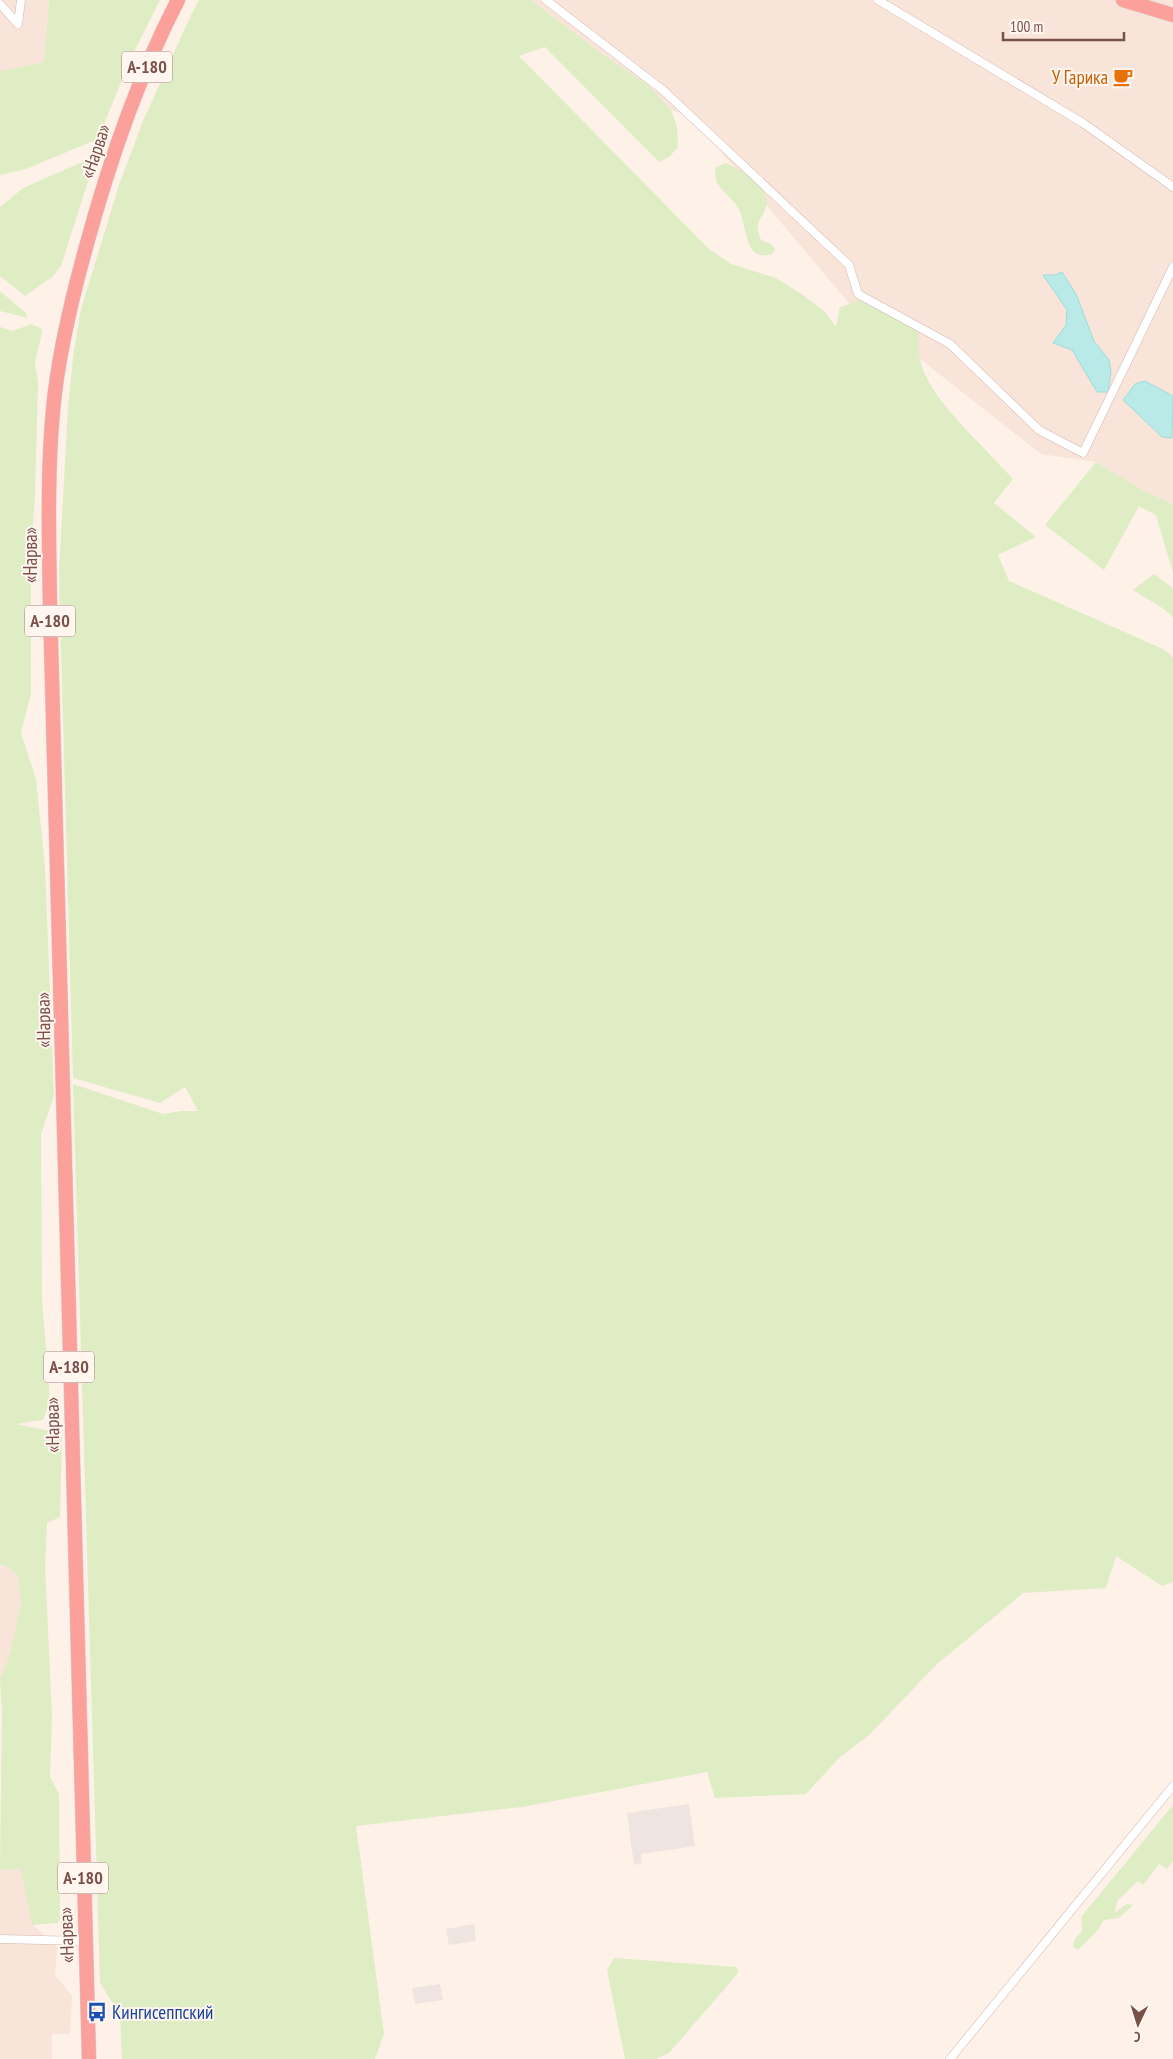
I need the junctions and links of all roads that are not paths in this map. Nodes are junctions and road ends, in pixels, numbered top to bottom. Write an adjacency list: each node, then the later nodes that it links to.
1 (21, 0): 7 (street)
2 (178, 0): 9 (highway, «Нарва» / А-180)
3 (184, 0): 9 (highway)
4 (546, 0): 11 (street)
5 (878, 0): 10 (street)
6 (1122, 0): 8 (highway)
7 (0, 4)
8 (1173, 15)
9 (120, 135): 14 (highway, «Нарва» / А-180)
10 (1173, 187)
11 (1173, 267)
12 (1173, 1786): 16 (street)
13 (0, 1939): 14 (street)
14 (85, 1942): 15 (highway, «Нарва» / А-180)
15 (89, 2059)
16 (950, 2059)

